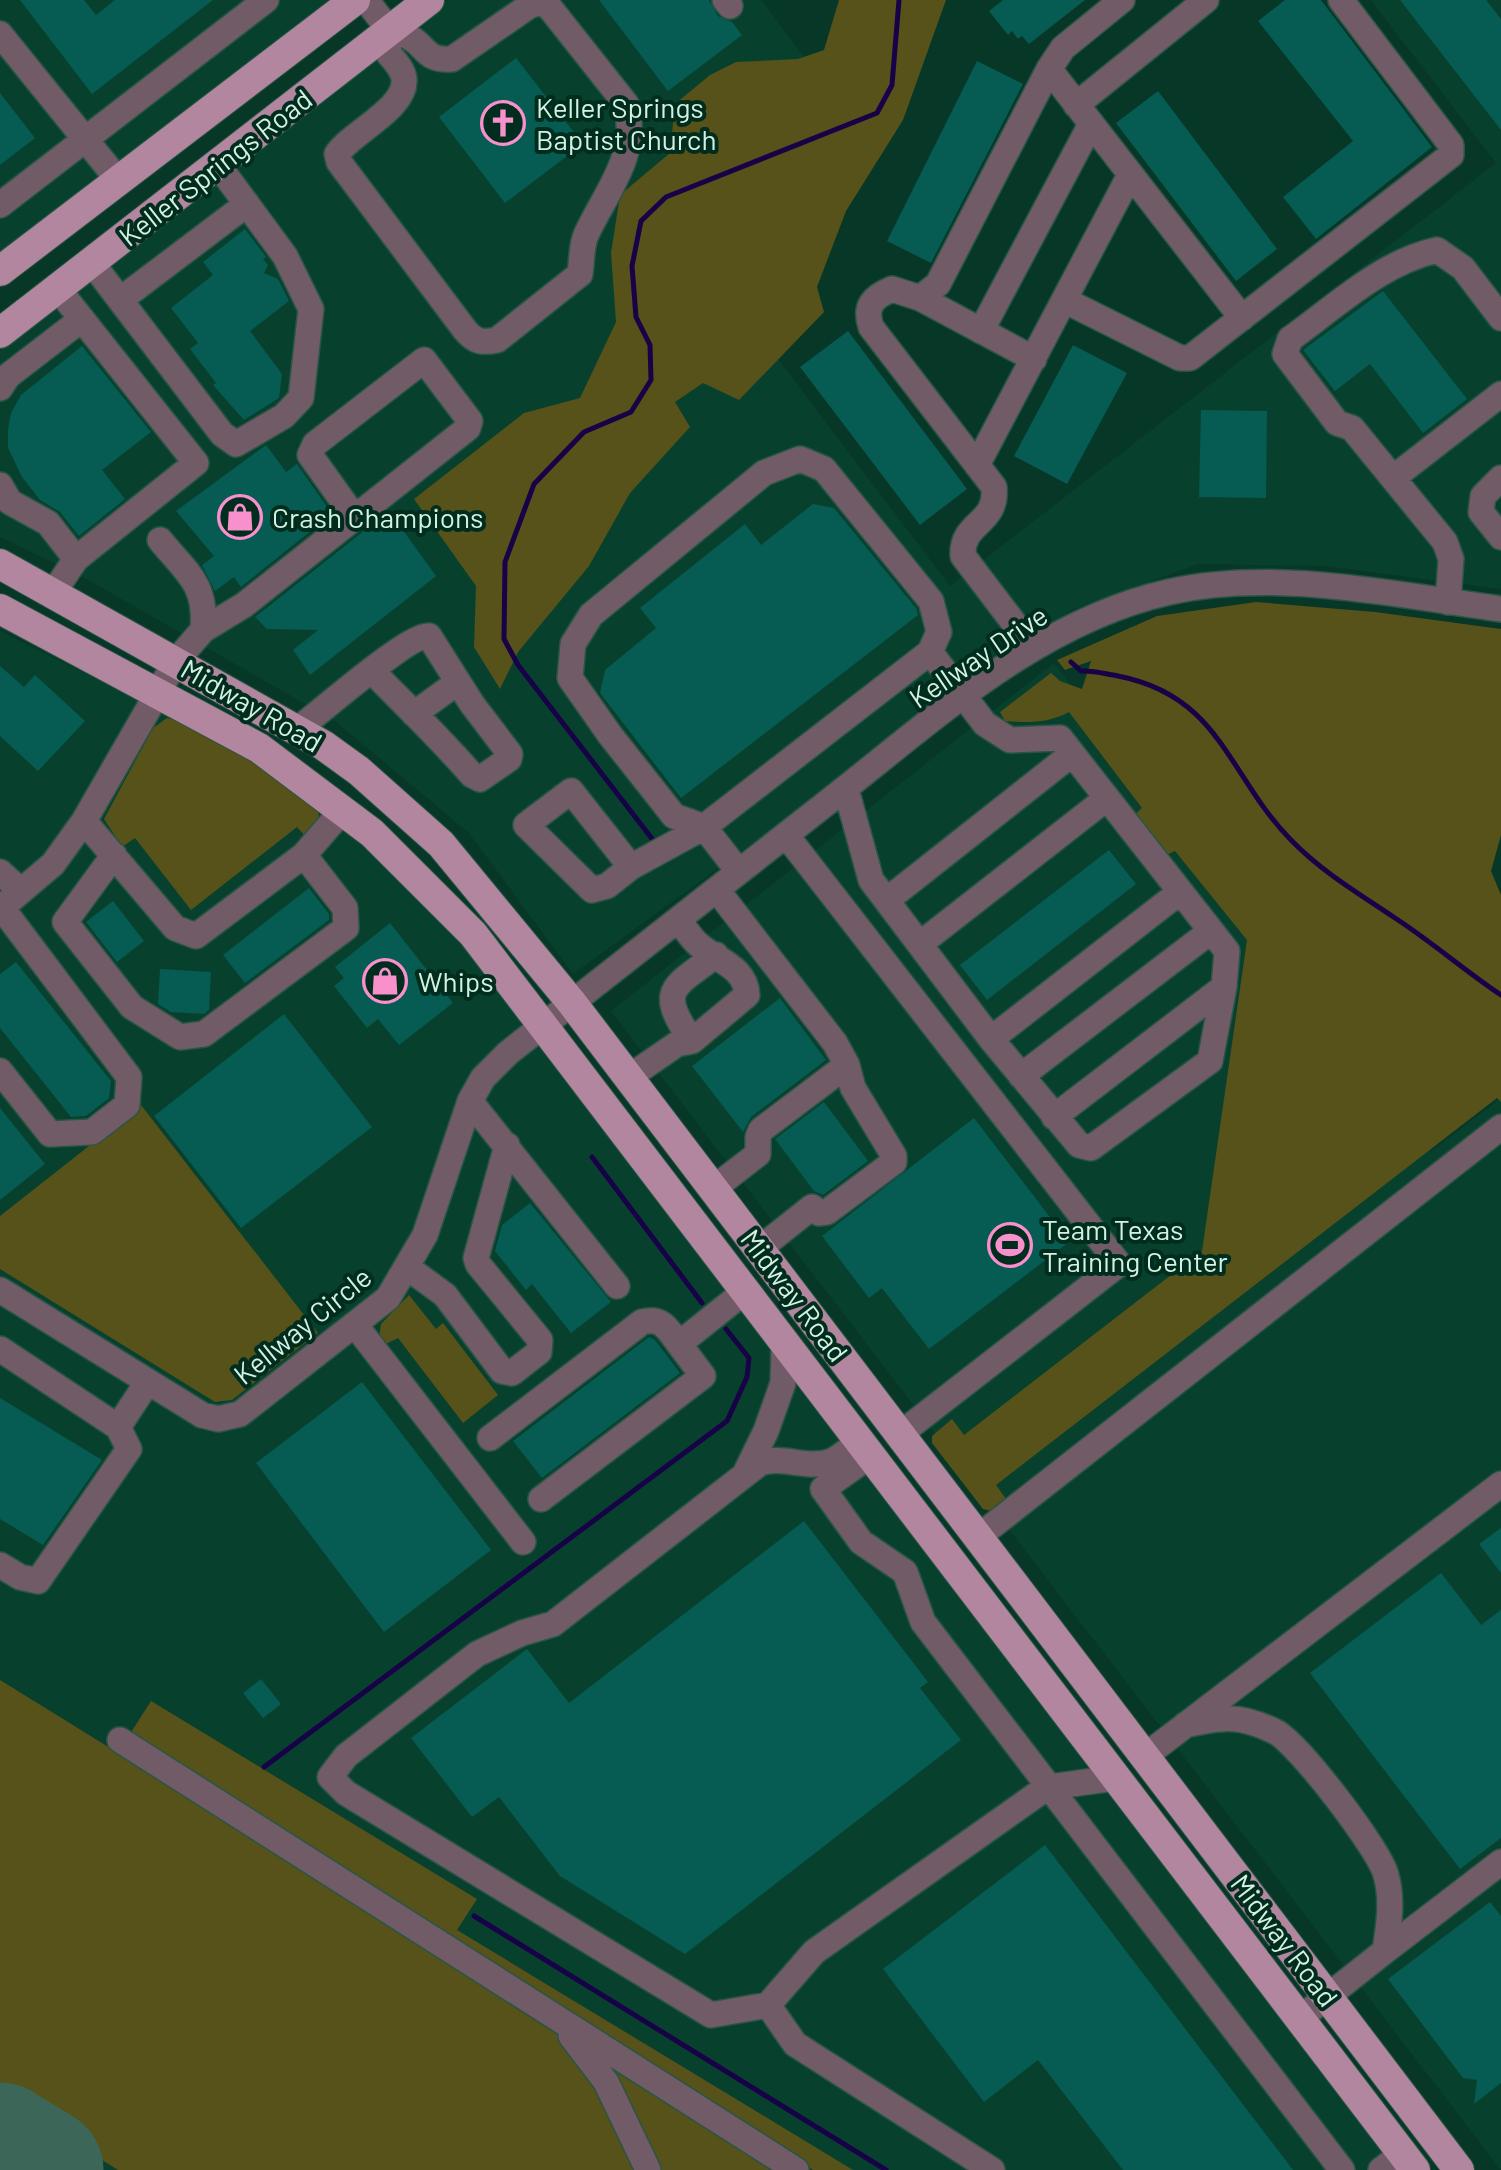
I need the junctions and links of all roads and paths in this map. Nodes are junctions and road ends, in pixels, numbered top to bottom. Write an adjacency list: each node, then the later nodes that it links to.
1 (266, 0): 12 (street)
2 (354, 0): 15 (main road, Keller Springs Road)
3 (366, 0): 8 (street)
4 (430, 0): 8 (main road, Keller Springs Road)
5 (1122, 0): 10 (street)
6 (1206, 0): 11 (street)
7 (1341, 0): 24 (street)
8 (390, 31): 8 (street); 13 (main road, Keller Springs Road)
9 (0, 34): 12 (street)
10 (1049, 69): 11 (street); 21 (street)
11 (1083, 114): 14 (street); 27 (street)
12 (84, 141): 15 (street); 17 (street)
13 (218, 165): 16 (street); 18 (main road, Keller Springs Road)
14 (1130, 175): 23 (street); 24 (street)
15 (119, 181): 19 (main road, Keller Springs Road)
16 (247, 204): 22 (street); 22 (street)
17 (0, 205)
18 (92, 263): 20 (main road, Keller Springs Road); 22 (street)
19 (0, 271)
20 (58, 289): 26 (street); 28 (main road, Keller Springs Road)
21 (920, 298): 27 (street); 32 (street)
22 (120, 300)
23 (1064, 300): 24 (street); 29 (street)
24 (1242, 318)
25 (1501, 318): 33 (street)
26 (82, 319): 30 (street); 39 (street)
27 (981, 331): 29 (street)
28 (0, 333)
29 (1034, 359): 32 (street)
30 (3, 376)
31 (1501, 394): 33 (street)
32 (977, 465): 46 (street)
33 (1393, 478): 42 (street)
34 (1501, 478): 37 (street)
35 (0, 485): 39 (street)
36 (355, 518): 36 (street); 45 (street)
37 (1501, 537)
38 (160, 540): 45 (street)
39 (76, 559): 41 (street)
40 (0, 564): 41 (main road, Midway Road)
41 (53, 593): 48 (main road, Midway Road)
42 (1448, 602): 43 (street, Kellway Drive); 46 (street, Kellway Drive)
43 (1501, 608)
44 (0, 609): 51 (main road, Midway Road)
45 (203, 630): 48 (street)
46 (1033, 648): 52 (street, Kellway Drive)
47 (930, 652): 52 (street); 60 (street); 60 (street)
48 (176, 661): 51 (street); 54 (main road, Midway Road)
49 (372, 671): 50 (street); 53 (street); 54 (street)
50 (458, 682): 53 (street); 53 (street)
51 (156, 692): 58 (main road, Midway Road); 59 (street)
52 (965, 696): 55 (street); 56 (street, Kellway Drive)
53 (414, 714)
54 (297, 730): 76 (main road, Midway Road)
55 (1072, 754): 57 (street); 69 (street)
56 (846, 789): 61 (street, Kellway Drive); 69 (street)
57 (1107, 798): 68 (street); 73 (street)
58 (342, 810): 63 (street); 77 (main road, Midway Road)
59 (84, 821): 62 (street); 70 (street)
60 (704, 826): 64 (street); 66 (street)
61 (786, 835): 66 (street, Kellway Drive); 100 (street)
62 (114, 855): 63 (street); 63 (street)
63 (304, 855)
64 (631, 867)
65 (0, 872): 70 (street)
66 (740, 872): 67 (street, Kellway Drive)
67 (717, 890): 71 (street, Kellway Drive); 80 (street)
68 (1180, 892): 72 (street); 78 (street)
69 (886, 900): 73 (street)
70 (8, 903): 81 (street)
71 (678, 920): 74 (street); 76 (street, Kellway Drive)
72 (1211, 931): 75 (street); 82 (street)
73 (920, 944): 78 (street)
74 (716, 955): 79 (street); 79 (street)
75 (1224, 987): 85 (street); 85 (street)
76 (572, 1002): 77 (street, Kellway Circle); 83 (main road, Midway Road)
77 (542, 1026): 84 (street, Kellway Circle); 93 (main road, Midway Road)
78 (991, 1039): 82 (street)
79 (692, 1041): 83 (street)
80 (848, 1065): 88 (street); 89 (street)
81 (0, 1071)
82 (1020, 1076): 85 (street)
83 (629, 1078): 88 (main road, Midway Road)
84 (470, 1101): 87 (street); 90 (street, Kellway Circle)
85 (1054, 1117)
86 (1501, 1127): 106 (street)
87 (507, 1145): 90 (street); 91 (street)
88 (714, 1188): 89 (main road, Midway Road)
89 (759, 1249): 100 (main road, Midway Road)
90 (408, 1268): 94 (street, Kellway Circle)
91 (618, 1286)
92 (0, 1290): 98 (street, Kellway Circle)
93 (744, 1292): 95 (street); 96 (main road, Midway Road)
94 (356, 1326): 98 (street, Kellway Circle); 107 (street)
95 (679, 1344): 101 (street); 105 (street)
96 (784, 1345): 102 (main road, Midway Road); 103 (street)
97 (0, 1349): 99 (street)
98 (147, 1382): 99 (street)
99 (118, 1427): 108 (street)
100 (900, 1434): 102 (main road); 106 (main road, Midway Road)
101 (490, 1438)
102 (864, 1449): 103 (street); 112 (main road, Midway Road); 113 (street)
103 (745, 1474): 117 (street)
104 (1501, 1484): 109 (street)
105 (541, 1499)
106 (978, 1536): 111 (main road, Midway Road)
107 (523, 1542)
108 (0, 1564)
109 (1185, 1725): 111 (street); 115 (street)
110 (120, 1740): 118 (street)
111 (1145, 1756): 112 (main road); 116 (main road, Midway Road)
112 (1115, 1778): 113 (street); 119 (main road, Midway Road)
113 (1050, 1787): 117 (street); 124 (street)
114 (1501, 1862): 115 (street)
115 (1385, 1951): 116 (street)
116 (1328, 1997): 119 (street); 125 (main road, Midway Road)
117 (768, 2005): 123 (street)
118 (554, 2018): 121 (street); 122 (street)
119 (1299, 2019): 120 (main road, Midway Road)
120 (1399, 2165)
121 (648, 2170)
122 (796, 2170)
123 (992, 2170)
124 (1342, 2170)
125 (1459, 2170)

